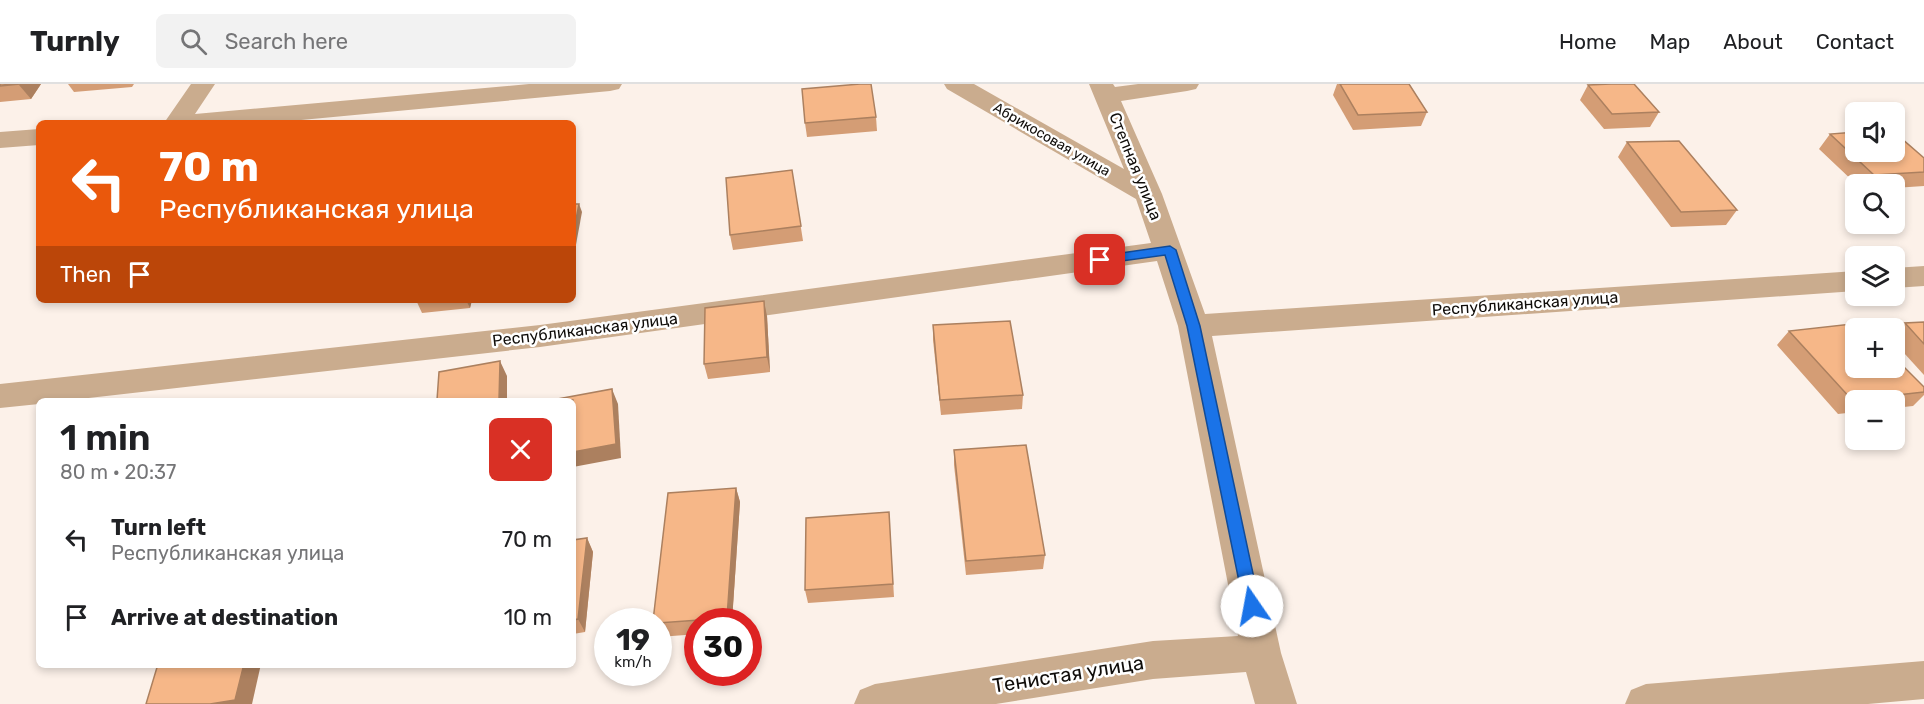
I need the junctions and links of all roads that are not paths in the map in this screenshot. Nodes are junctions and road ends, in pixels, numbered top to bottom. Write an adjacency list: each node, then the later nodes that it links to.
1 (203, 84): 6 (street)
2 (609, 84): 7 (street)
3 (956, 84): 10 (street, Абрикосовая улица)
4 (1187, 84): 5 (street)
5 (1104, 90): 10 (street, Степная улица)
6 (179, 120)
7 (219, 120)
8 (36, 136): 9 (street)
9 (0, 140)
10 (1148, 194): 11 (street, Степная улица)
11 (1170, 250): 15 (street, Степная улица); 16 (street, Республиканская улица)
12 (1924, 276): 13 (street)
13 (1905, 277)
14 (1845, 282): 15 (street, Республиканская улица)
15 (1194, 326): 17 (street, Степная улица)
16 (0, 396)
17 (1262, 653): 19 (street, Тенистая улица); 20 (street, Степная улица)
18 (1924, 680): 21 (street)
19 (875, 704)
20 (1276, 704)
21 (1646, 704)

